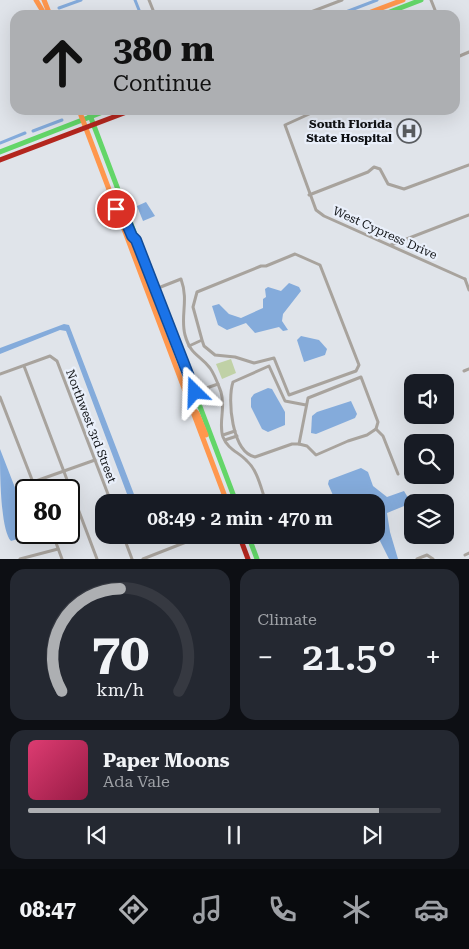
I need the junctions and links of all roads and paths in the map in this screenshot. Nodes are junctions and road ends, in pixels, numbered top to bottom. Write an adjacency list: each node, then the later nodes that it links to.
1 (342, 0): 4 (street)
2 (403, 0): 5 (main road)
3 (421, 0): 6 (main road)
4 (316, 10)
5 (376, 10)
6 (395, 10)
7 (80, 115): 12 (main road)
8 (93, 115): 11 (main road)
9 (118, 115): 13 (main road)
10 (307, 115): 18 (street, West Cypress Drive)
11 (90, 116): 12 (main road); 13 (main road)
12 (82, 119): 14 (main road); 15 (main road)
13 (93, 124): 14 (main road); 20 (main road)
14 (85, 127): 16 (main road); 19 (main road)
15 (0, 152)
16 (0, 160)
17 (469, 165): 18 (street)
18 (309, 194): 24 (street, West Cypress Drive)
19 (111, 195): 20 (main road); 21 (main road)
20 (123, 204): 23 (main road)
21 (116, 209): 23 (main road); 28 (main road)
22 (469, 215): 24 (street)
23 (136, 240): 26 (main road)
24 (391, 245): 25 (street, West Cypress Drive)
25 (467, 278): 27 (street, West Cypress Drive)
26 (154, 289): 28 (street); 30 (street); 37 (main road)
27 (469, 290)
28 (146, 292): 31 (main road)
29 (202, 340): 29 (street); 30 (street)
30 (189, 346): 36 (street)
31 (168, 351): 37 (main road); 40 (main road)
32 (24, 365): 35 (street); 48 (street, Northwest 3rd Street); 49 (street)
33 (469, 369): 34 (street)
34 (464, 371)
35 (0, 374)
36 (218, 384): 37 (street); 43 (street)
37 (195, 392): 47 (main road)
38 (0, 398): 51 (street)
39 (306, 405): 41 (street); 42 (street); 46 (street)
40 (191, 409): 47 (main road); 54 (main road)
41 (376, 429): 46 (street); 50 (street)
42 (235, 431): 43 (street); 44 (street)
43 (223, 435): 45 (street)
44 (237, 436): 45 (street); 46 (street)
45 (225, 440): 56 (street)
46 (299, 444)
47 (216, 451): 55 (main road)
48 (95, 460): 49 (street); 53 (street, Northwest 3rd Street)
49 (64, 471): 52 (street); 65 (street)
50 (398, 474)
51 (32, 479)
52 (41, 479)
53 (108, 494)
54 (224, 494)
55 (233, 494)
56 (263, 494)
57 (56, 544): 62 (street)
58 (126, 544): 66 (street)
59 (176, 544): 67 (street)
60 (242, 544): 68 (main road)
61 (251, 544): 69 (main road)
62 (58, 549): 63 (street); 64 (street)
63 (20, 559)
64 (62, 559)
65 (98, 559)
66 (132, 559)
67 (143, 559)
68 (248, 559)
69 (257, 559)
70 (417, 559): 71 (street)
71 (432, 559)

